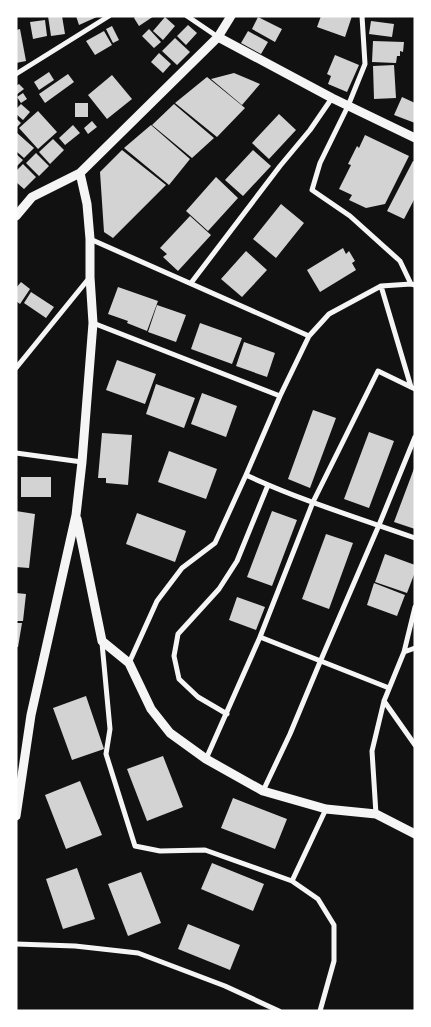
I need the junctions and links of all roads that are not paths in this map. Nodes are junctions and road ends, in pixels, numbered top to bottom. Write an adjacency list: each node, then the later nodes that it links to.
1 (109, 16): 6 (street)
2 (187, 16): 5 (street)
3 (231, 16): 5 (street)
4 (362, 16): 8 (street)
5 (218, 37): 7 (street); 10 (street)
6 (16, 74)
7 (332, 98): 8 (street); 14 (street)
8 (348, 106): 9 (street); 15 (street)
9 (415, 138)
10 (80, 173): 11 (street); 12 (street)
11 (16, 216)
12 (90, 239): 13 (street); 14 (street)
13 (90, 277): 17 (street); 19 (street)
14 (191, 283): 18 (street)
15 (413, 285): 16 (street)
16 (381, 286): 18 (street); 20 (street)
17 (93, 323): 21 (street); 24 (street)
18 (309, 336): 21 (street)
19 (16, 368)
20 (413, 388): 27 (street)
21 (280, 396): 25 (street)
22 (415, 437): 29 (street)
23 (16, 453): 24 (street)
24 (82, 462): 28 (street)
25 (246, 475): 26 (street); 37 (street)
26 (268, 485): 27 (street); 40 (street)
27 (314, 502): 29 (street); 32 (street)
28 (76, 515): 33 (street); 46 (street)
29 (379, 525): 30 (street); 36 (street)
30 (415, 538)
31 (415, 607): 35 (street)
32 (260, 637): 36 (street); 40 (street)
33 (102, 641): 37 (street); 48 (street)
34 (415, 648): 35 (street)
35 (404, 652): 38 (street)
36 (320, 662): 38 (street); 43 (street)
37 (129, 664): 42 (street)
38 (390, 688): 39 (street)
39 (384, 701): 41 (street); 45 (street)
40 (227, 714): 42 (street)
41 (415, 745)
42 (206, 759): 43 (street)
43 (263, 791): 44 (street)
44 (326, 809): 45 (street); 48 (street)
45 (376, 814): 47 (street)
46 (16, 816)
47 (415, 834)
48 (292, 881): 51 (street)
49 (16, 944): 50 (street)
50 (279, 1011)
51 (320, 1011)

